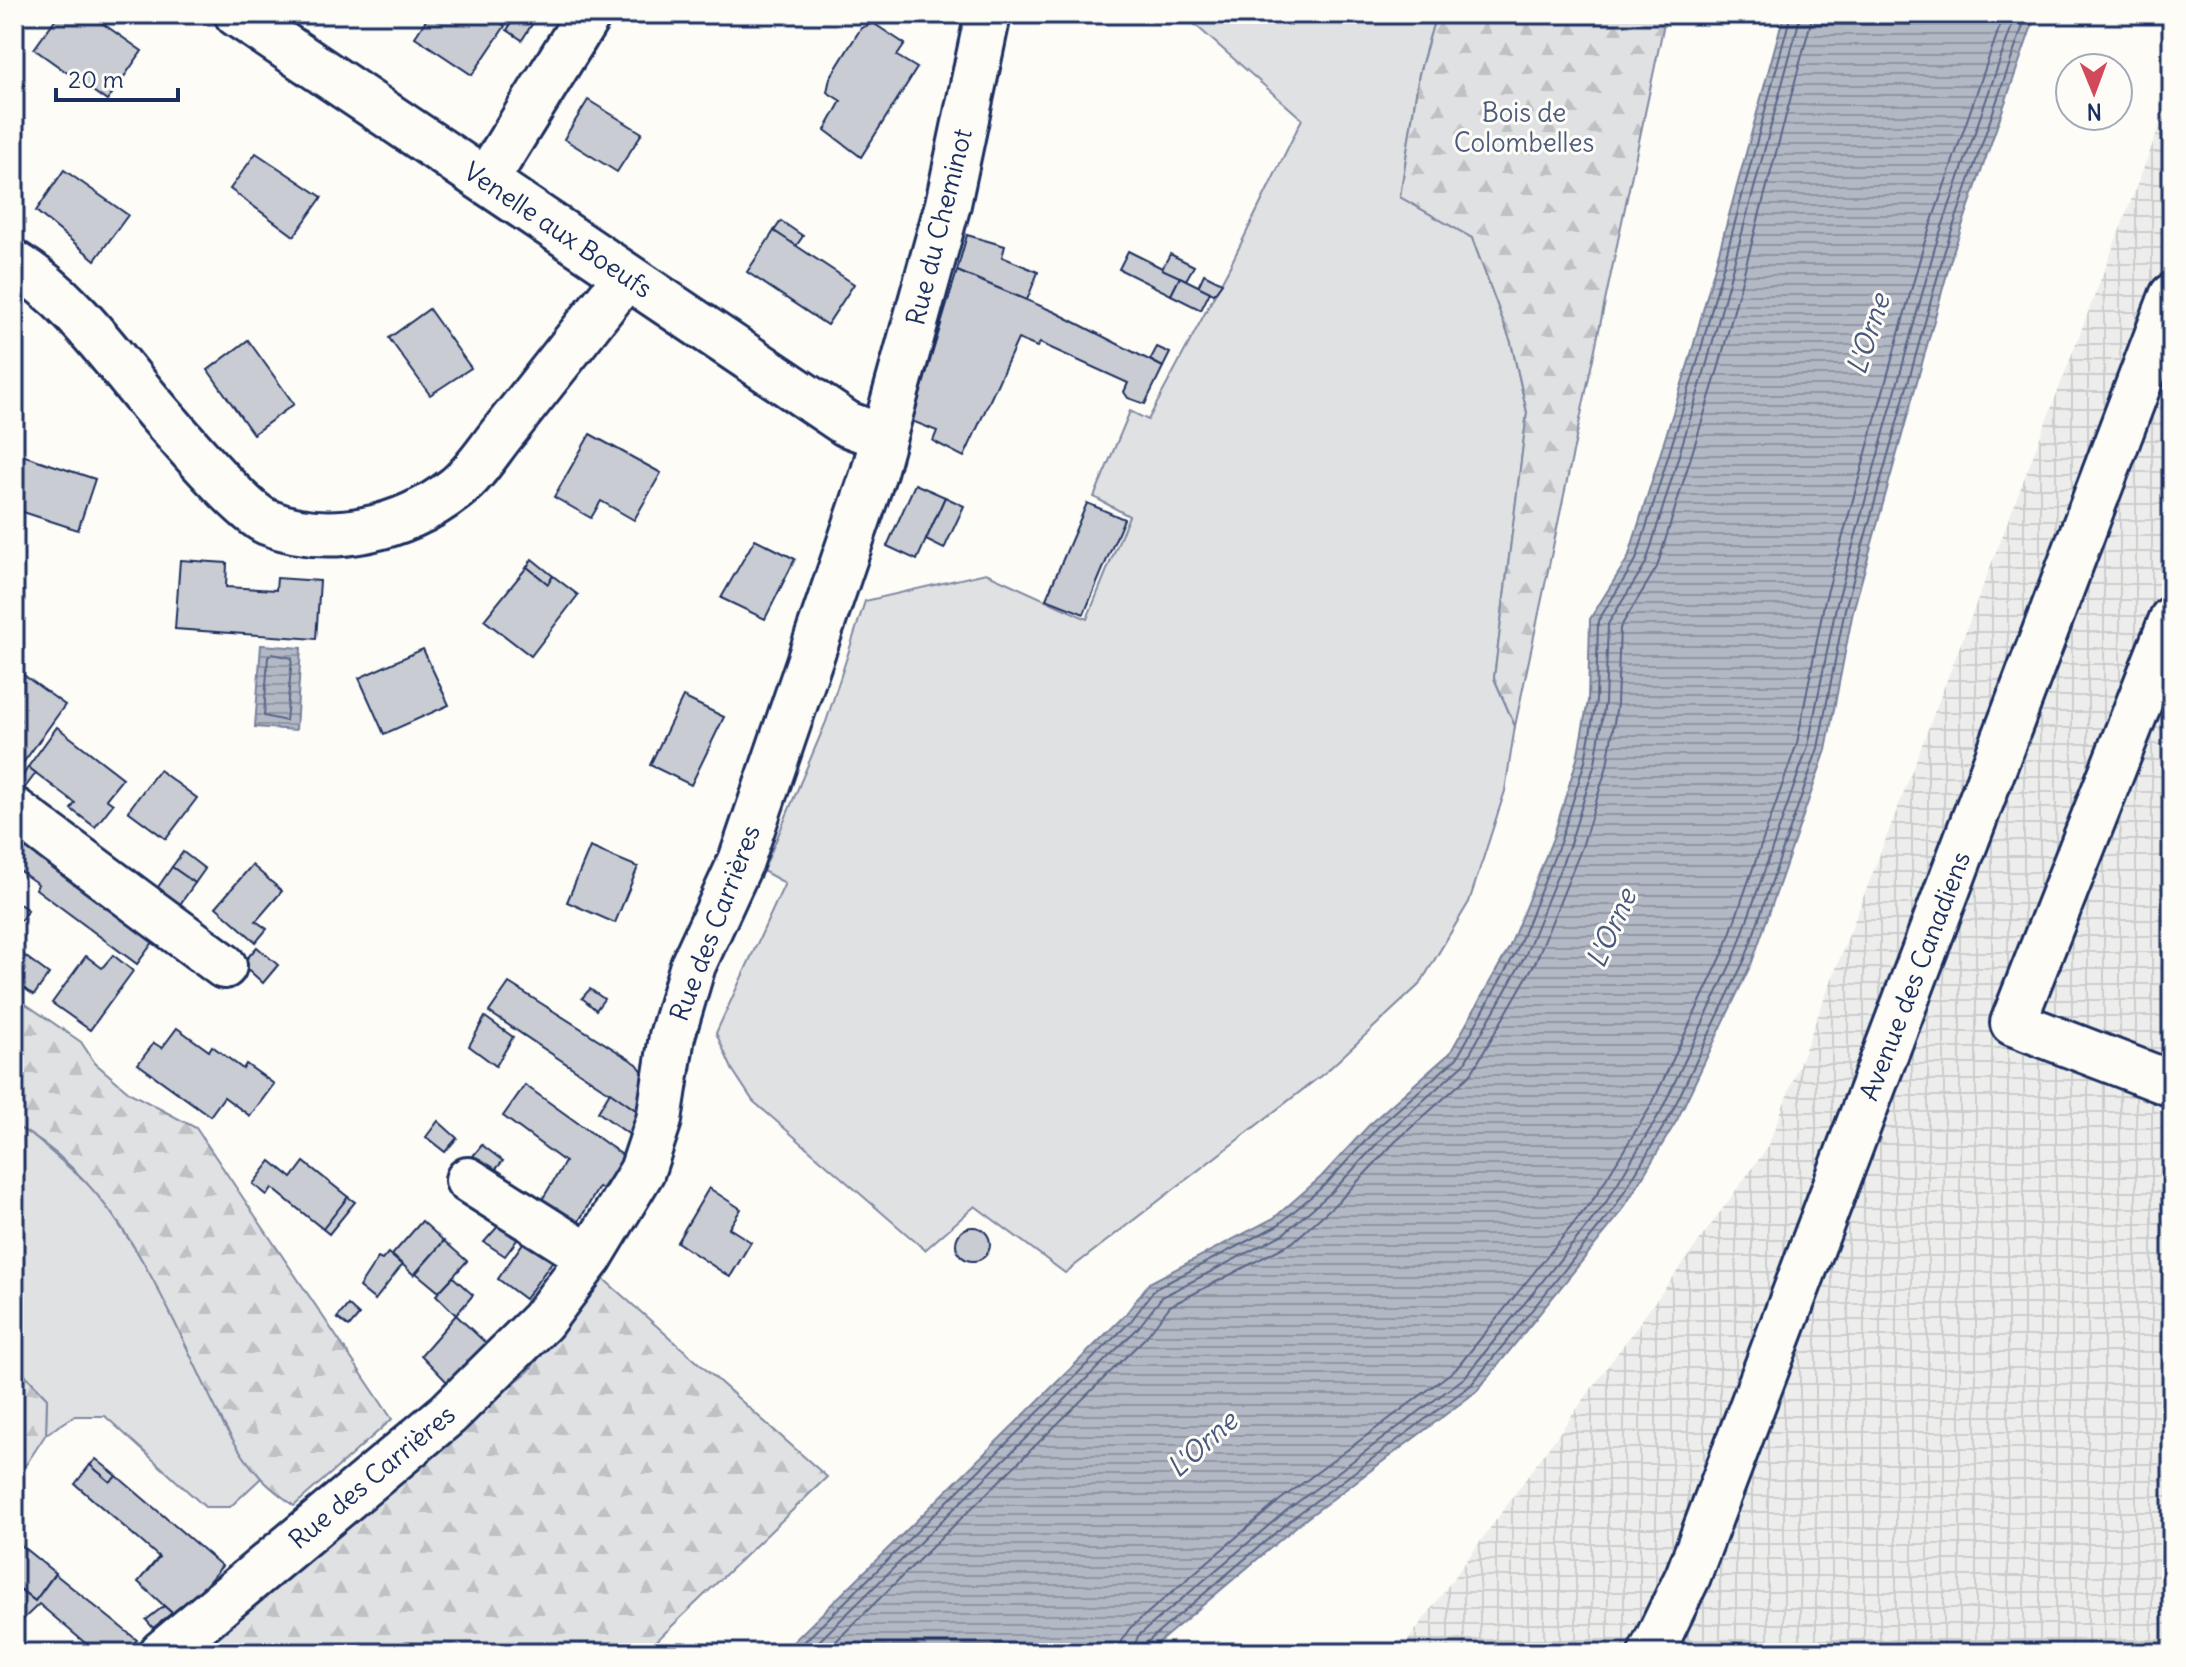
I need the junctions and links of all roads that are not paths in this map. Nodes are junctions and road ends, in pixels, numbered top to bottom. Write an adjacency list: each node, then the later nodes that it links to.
1 (237, 14): 4 (street, Venelle aux Boeufs)
2 (589, 14): 4 (street)
3 (988, 14): 8 (street, Rue du Cheminot)
4 (486, 180): 6 (street, Venelle aux Boeufs)
5 (14, 263): 6 (street)
6 (626, 277): 8 (street, Venelle aux Boeufs)
7 (2172, 296): 16 (street, Avenue des Canadiens)
8 (882, 437): 14 (street, Rue des Carrières)
9 (2172, 619): 12 (street)
10 (14, 810): 11 (street)
11 (224, 966)
12 (2172, 1084)
13 (468, 1180): 14 (street)
14 (590, 1257): 15 (street, Rue des Carrières)
15 (162, 1653)
16 (1651, 1653)

